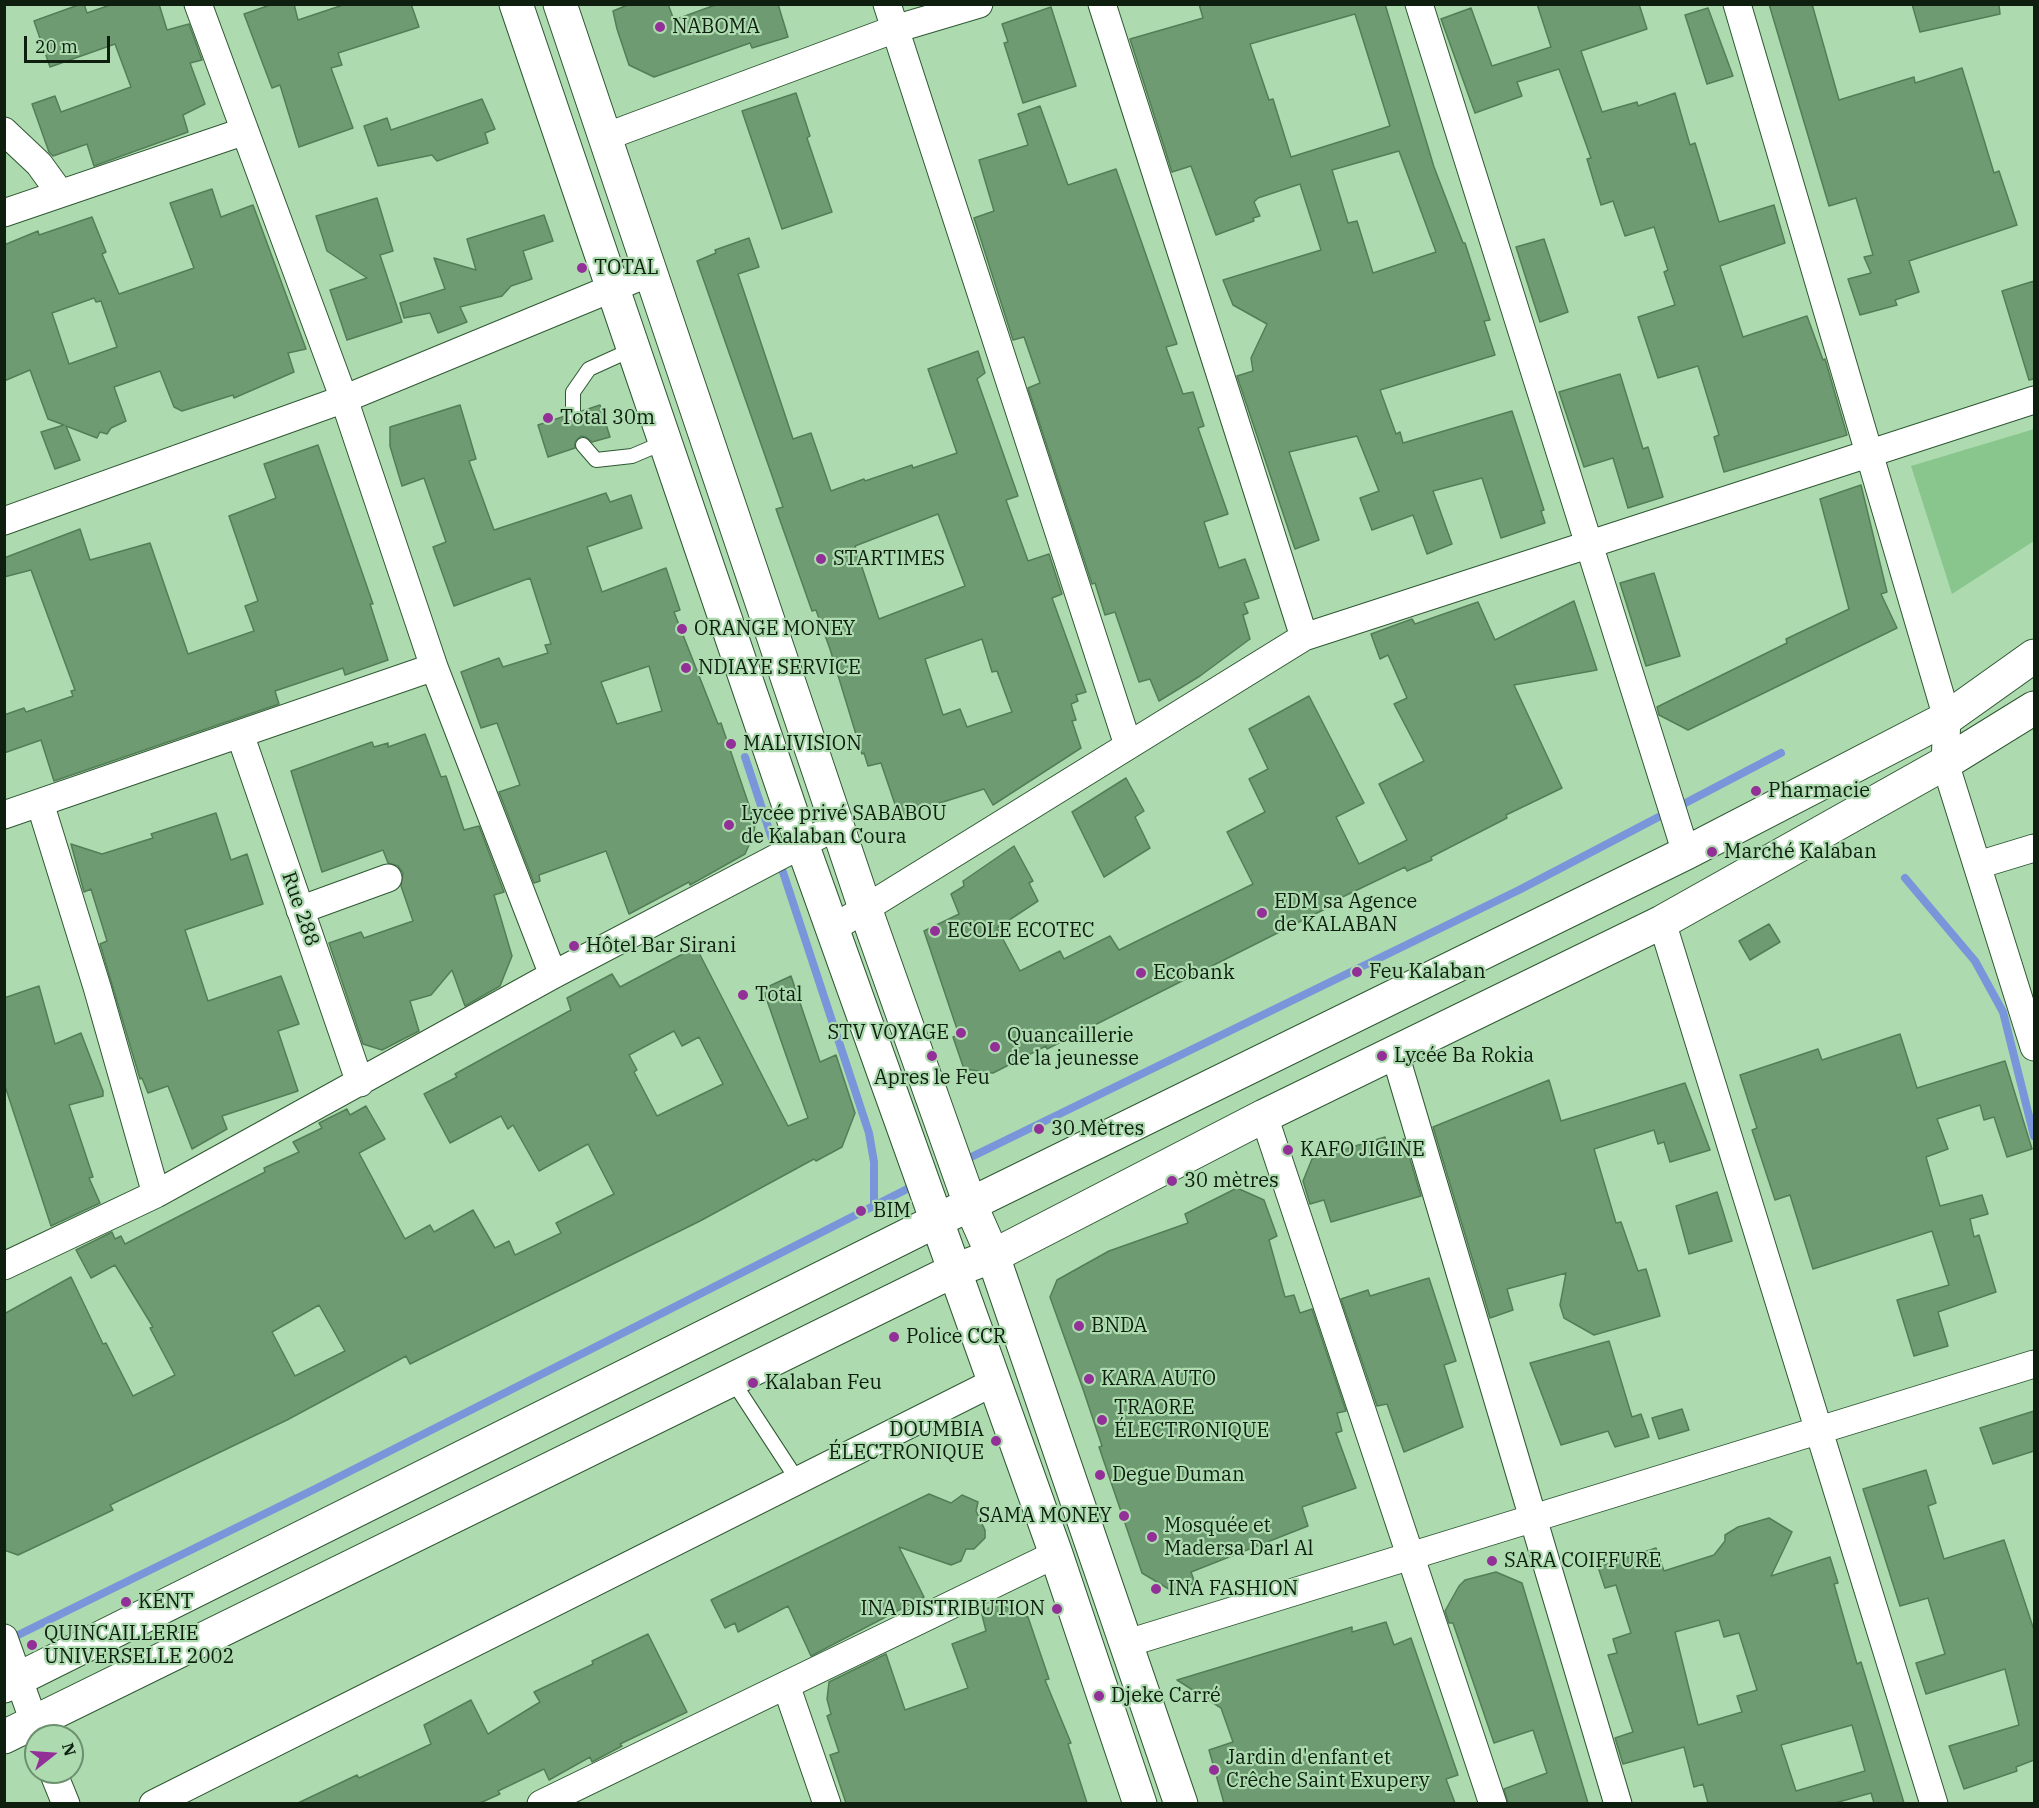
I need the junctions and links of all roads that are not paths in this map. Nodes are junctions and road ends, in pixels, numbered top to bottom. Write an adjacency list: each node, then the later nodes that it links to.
1 (198, 4): 9 (street)
2 (516, 4): 15 (main road)
3 (560, 4): 11 (main road)
4 (979, 4): 8 (street)
5 (1102, 4): 25 (street)
6 (1419, 4): 24 (street)
7 (1737, 4): 22 (street)
8 (891, 17): 11 (street); 31 (street)
9 (245, 130): 12 (street); 17 (street)
10 (4, 131): 12 (street)
11 (605, 137): 14 (main road)
12 (60, 193): 13 (street)
13 (4, 213)
14 (650, 273): 15 (street); 35 (main road)
15 (612, 287): 16 (main road); 17 (street)
16 (633, 349): 19 (lane); 20 (main road)
17 (344, 399): 23 (street); 27 (street)
18 (2034, 400): 22 (street)
19 (573, 414)
20 (665, 442): 21 (lane); 36 (main road)
21 (583, 445)
22 (1869, 453): 24 (street); 29 (street)
23 (4, 521)
24 (1588, 544): 25 (street); 38 (street)
25 (1304, 637): 31 (street)
26 (2034, 656): 29 (main road)
27 (434, 667): 30 (street); 45 (street)
28 (2034, 708): 32 (main road)
29 (1947, 718): 32 (street); 38 (main road)
30 (240, 734): 33 (street); 42 (street, Rue 288)
31 (1128, 745): 41 (street)
32 (1946, 763): 39 (street); 43 (main road)
33 (40, 803): 34 (street); 50 (street)
34 (4, 815)
35 (837, 826): 36 (street); 41 (main road)
36 (802, 844): 44 (main road); 45 (street)
37 (2034, 848): 39 (street)
38 (1686, 853): 51 (main road)
39 (1978, 865): 46 (street)
40 (388, 878): 42 (street)
41 (865, 908): 44 (street); 51 (main road)
42 (300, 910): 48 (street, Rue 288)
43 (1662, 922): 47 (main road); 59 (street)
44 (832, 929): 52 (main road)
45 (553, 975): 48 (street)
46 (2034, 1047)
47 (1395, 1054): 49 (main road); 61 (street)
48 (360, 1083): 50 (street)
49 (1264, 1116): 53 (main road); 63 (street)
50 (156, 1194): 54 (street)
51 (970, 1204): 52 (main road); 53 (main road)
52 (936, 1221): 55 (main road); 66 (main road)
53 (993, 1256): 55 (main road); 65 (main road)
54 (4, 1266)
55 (953, 1271): 57 (main road); 58 (main road)
56 (2034, 1364): 59 (street)
57 (732, 1380): 60 (lane); 69 (main road)
58 (994, 1382): 60 (street); 62 (main road)
59 (1819, 1430): 61 (street); 81 (street)
60 (798, 1481): 74 (street)
61 (1534, 1518): 63 (street); 80 (street)
62 (1056, 1554): 67 (street); 77 (main road)
63 (1410, 1556): 65 (street); 79 (street)
64 (4, 1638): 66 (street)
65 (1128, 1643): 78 (main road)
66 (12, 1682): 68 (street)
67 (786, 1685): 75 (street); 76 (street)
68 (33, 1724)
69 (46, 1724)
70 (24, 1732): 71 (main road)
71 (4, 1737)
72 (58, 1784): 73 (street)
73 (66, 1803)
74 (153, 1803)
75 (541, 1803)
76 (827, 1803)
77 (1140, 1803)
78 (1181, 1803)
79 (1493, 1803)
80 (1618, 1803)
81 (1934, 1803)

